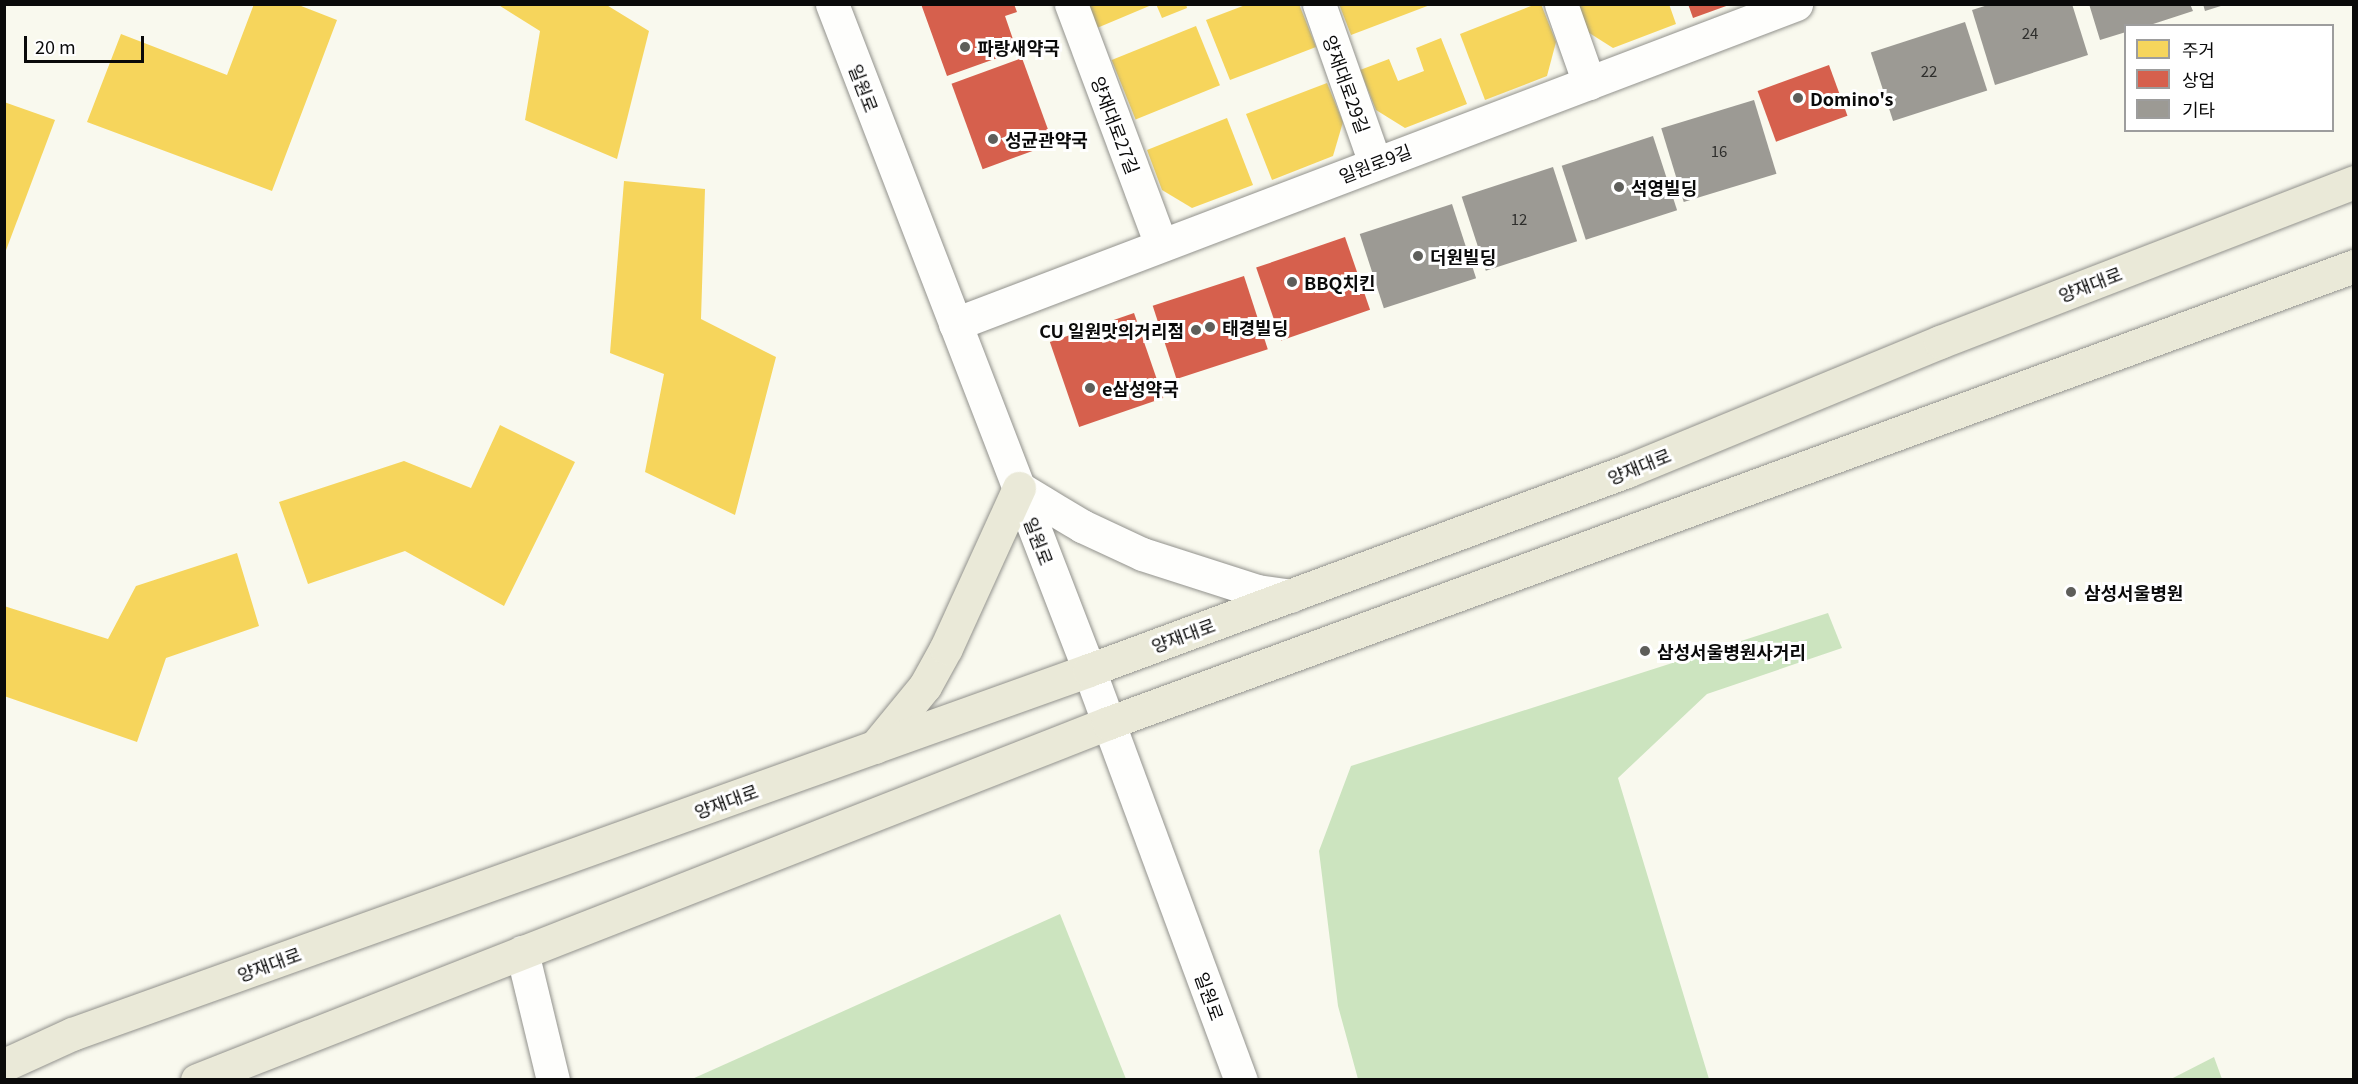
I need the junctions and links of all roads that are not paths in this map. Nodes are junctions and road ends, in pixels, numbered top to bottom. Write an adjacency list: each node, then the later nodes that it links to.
1 (832, 4): 11 (street, 일원로)
2 (1071, 4): 9 (street, 양재대로27길)
3 (1318, 4): 7 (street, 양재대로29길)
4 (1561, 4): 6 (street)
5 (1796, 4): 6 (street, 일원로9길)
6 (1589, 83): 7 (street, 일원로9길)
7 (1375, 163): 9 (street, 일원로9길)
8 (2354, 182): 13 (main road, 양재대로)
9 (1161, 245): 11 (street, 일원로9길)
10 (2354, 266): 15 (main road)
11 (955, 324): 12 (street, 일원로)
12 (1019, 488): 13 (street); 14 (street, 일원로); 16 (main road)
13 (1291, 596): 14 (main road, 양재대로)
14 (1089, 670): 15 (street, 일원로); 16 (main road, 양재대로)
15 (1108, 723): 17 (main road); 21 (street, 일원로)
16 (874, 748): 18 (main road, 양재대로)
17 (522, 952): 19 (main road); 20 (street)
18 (4, 1065)
19 (197, 1080)
20 (553, 1080)
21 (1241, 1080)

